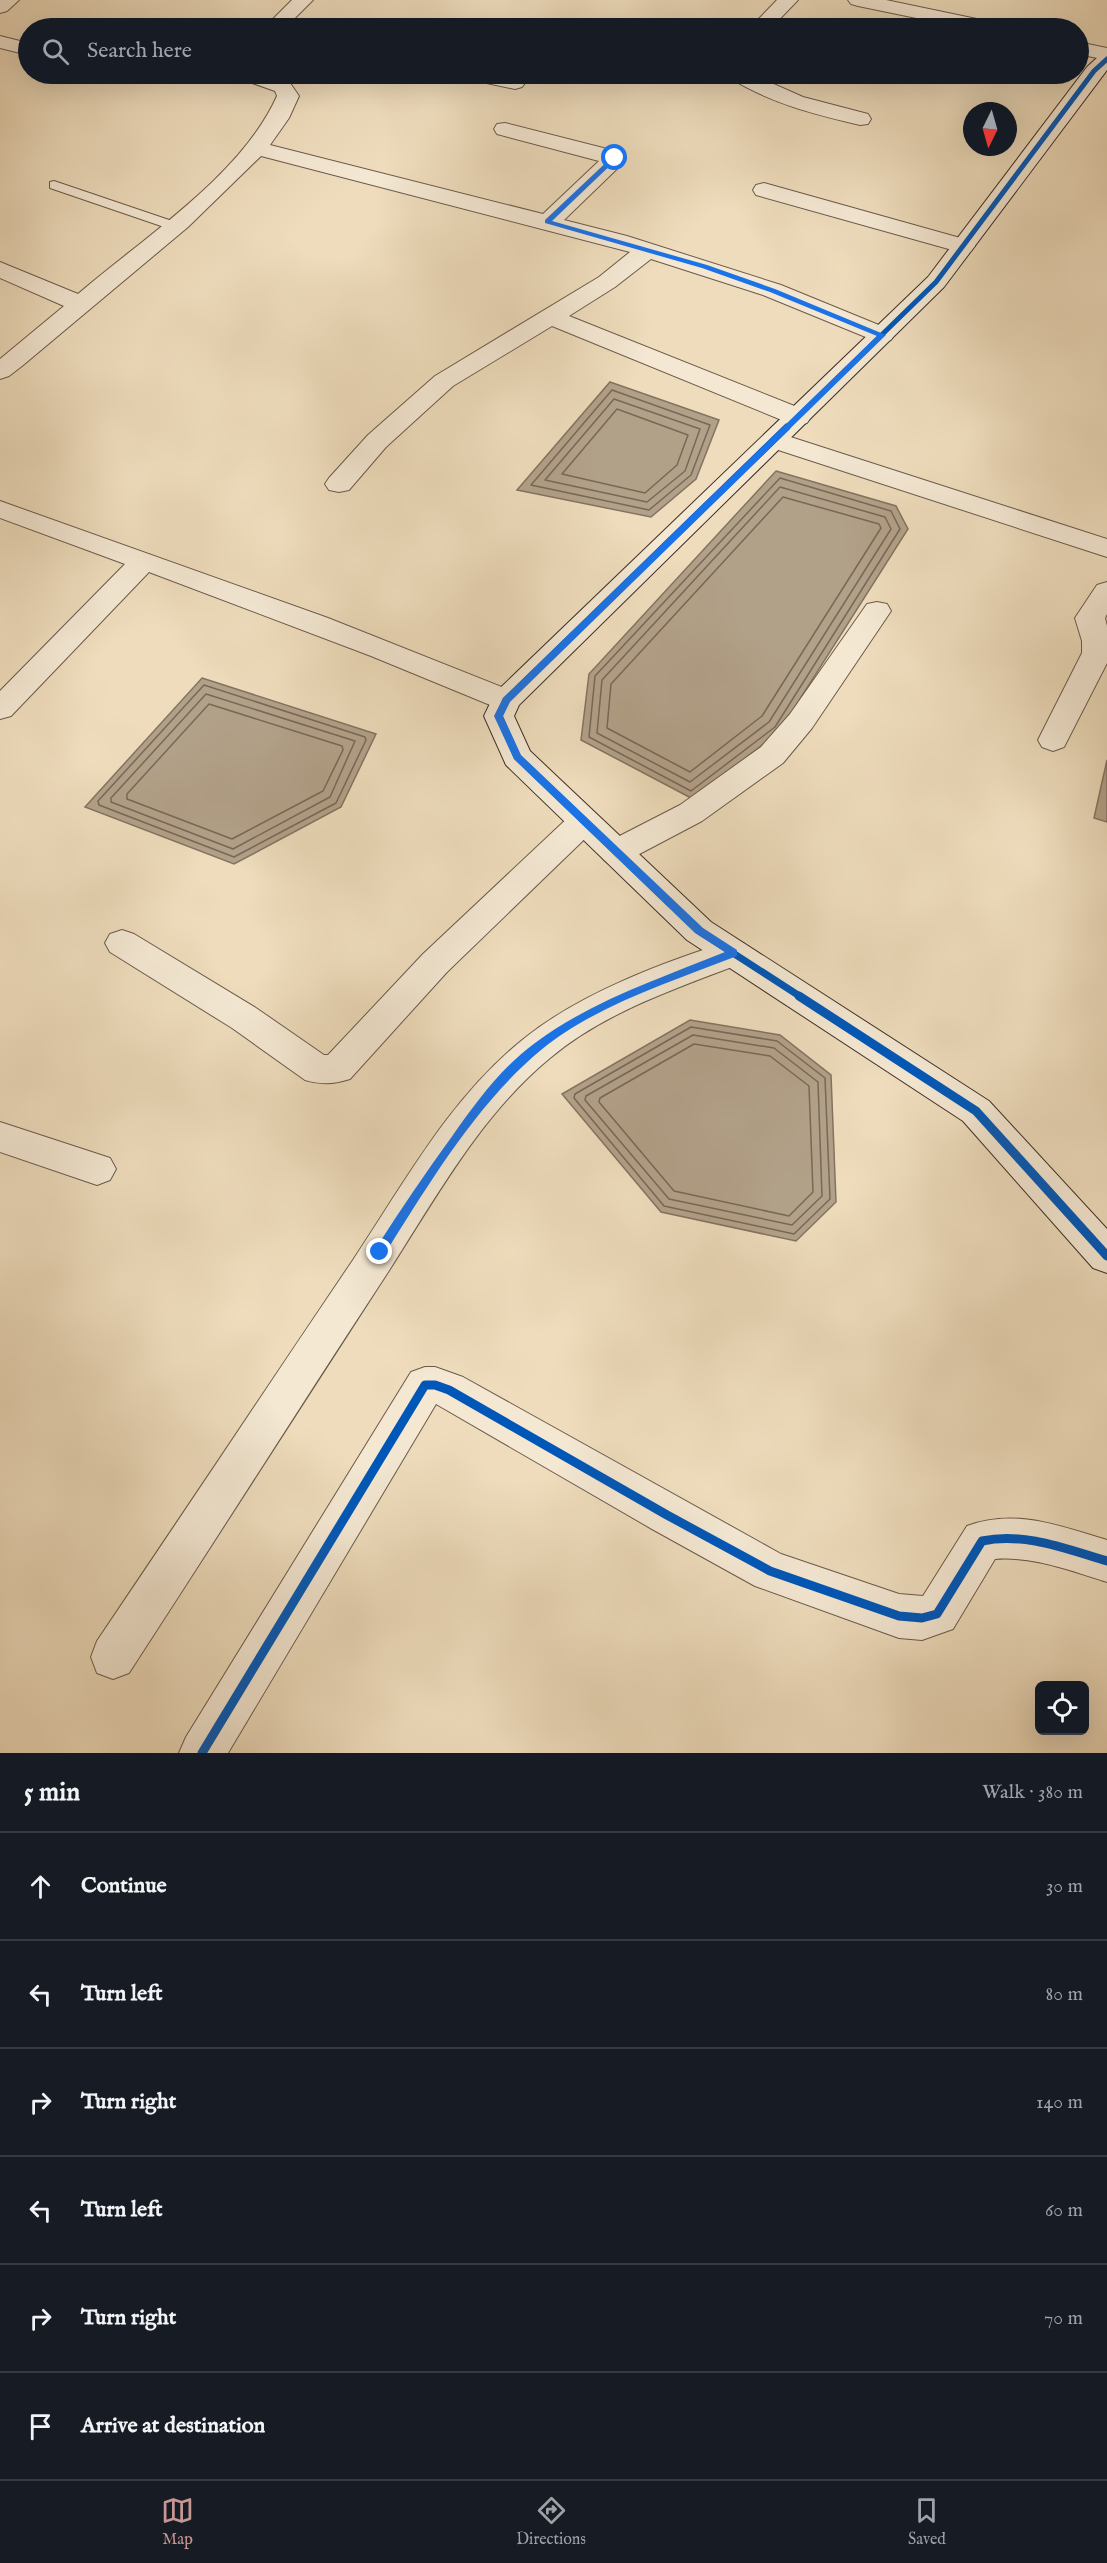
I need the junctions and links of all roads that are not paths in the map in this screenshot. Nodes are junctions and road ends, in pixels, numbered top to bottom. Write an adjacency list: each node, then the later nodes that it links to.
1 (9, 0): 5 (street)
2 (303, 0): 6 (street)
3 (788, 0): 7 (street)
4 (858, 0): 8 (street)
5 (0, 7)
6 (284, 18)
7 (770, 18)
8 (944, 18)
9 (0, 42): 10 (street)
10 (18, 46)
11 (1089, 50): 12 (street)
12 (1107, 54)
13 (1107, 59): 14 (street)
14 (1089, 78)
15 (274, 84): 20 (street)
16 (753, 84): 18 (street)
17 (1084, 84): 25 (street)
18 (860, 119)
19 (505, 129): 23 (street)
20 (257, 148): 23 (street); 24 (street)
21 (54, 185): 24 (lane)
22 (764, 190): 25 (street)
23 (548, 222): 26 (street)
24 (174, 226): 28 (street)
25 (963, 246): 30 (street)
26 (648, 250): 29 (street); 30 (street)
27 (0, 269): 28 (street)
28 (81, 304): 31 (street)
29 (551, 317): 32 (street); 34 (street)
30 (882, 335): 32 (street)
31 (0, 371)
32 (798, 417): 33 (street)
33 (775, 440): 36 (street); 40 (street)
34 (339, 484)
35 (0, 509): 37 (street)
36 (1107, 548)
37 (144, 561): 40 (street); 41 (street)
38 (1107, 591): 42 (street)
39 (877, 611): 44 (street)
40 (506, 700): 43 (street)
41 (0, 709)
42 (1053, 740)
43 (584, 821): 44 (street); 45 (street)
44 (616, 852): 46 (street)
45 (122, 943)
46 (734, 953): 49 (street); 51 (street)
47 (0, 1137): 48 (street)
48 (97, 1169)
49 (1107, 1256)
50 (1107, 1561): 52 (street)
51 (113, 1657)
52 (202, 1753)

